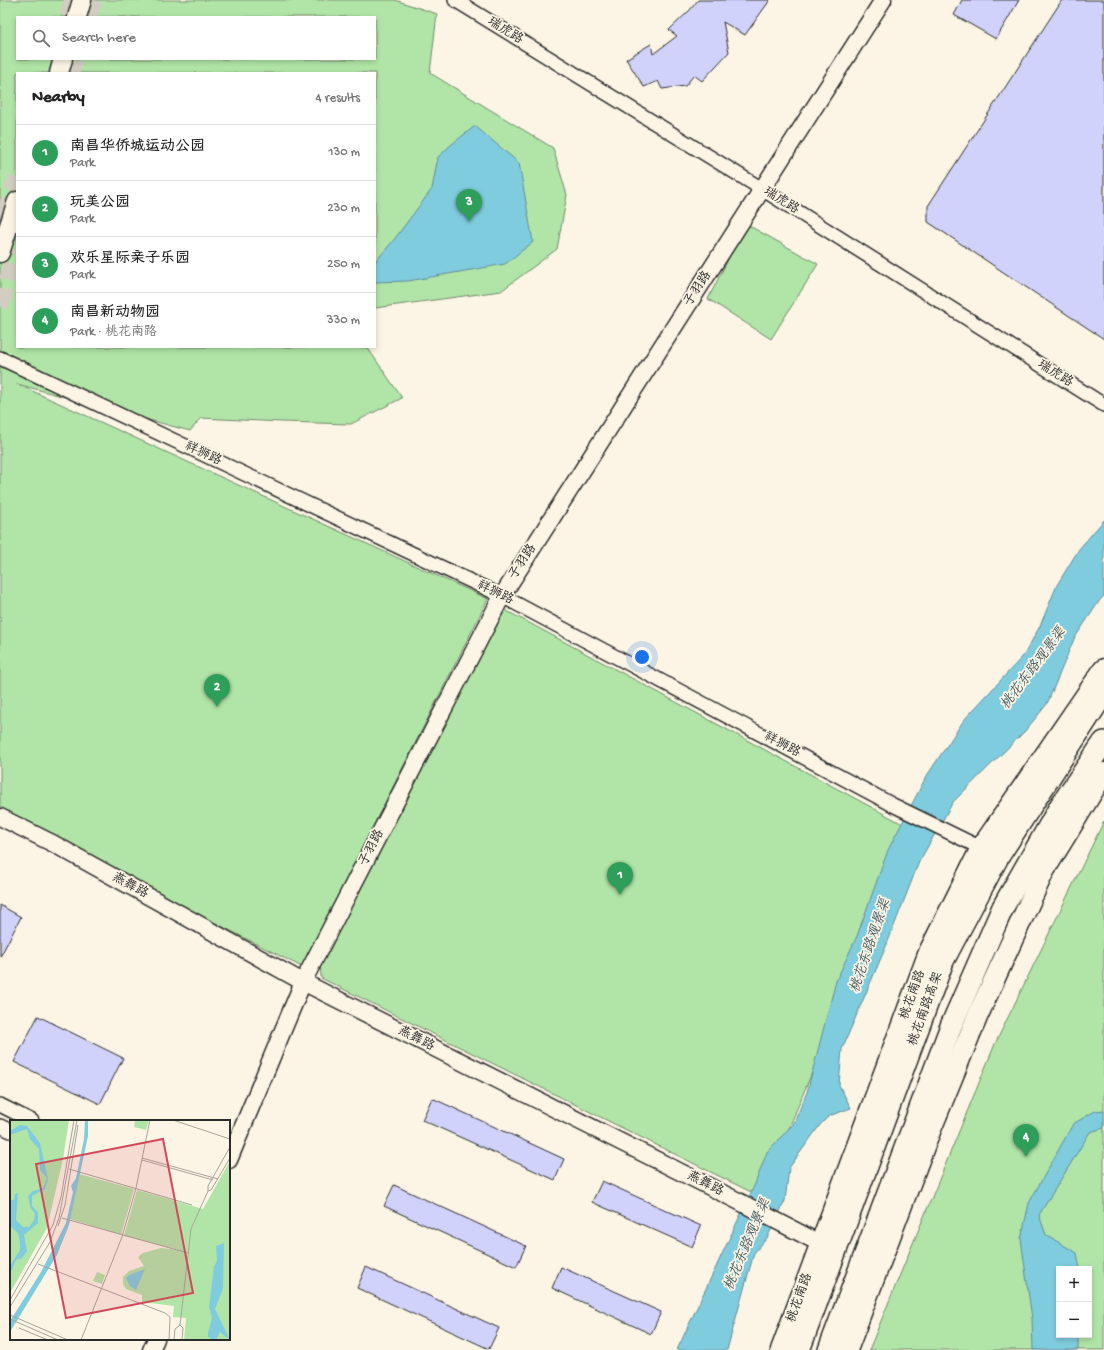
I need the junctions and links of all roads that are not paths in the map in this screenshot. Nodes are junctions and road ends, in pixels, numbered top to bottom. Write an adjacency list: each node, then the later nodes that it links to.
1 (82, 0): 4 (main road)
2 (455, 0): 7 (street, 瑞虎路)
3 (882, 0): 7 (street, 子羽路)
4 (77, 16)
5 (63, 60): 6 (main road)
6 (59, 72)
7 (762, 189): 11 (street, 瑞虎路); 12 (street, 子羽路)
8 (16, 204): 9 (main road)
9 (0, 253)
10 (0, 358): 12 (street, 祥狮路)
11 (1104, 405)
12 (502, 596): 18 (street, 祥狮路); 19 (street, 子羽路)
13 (1104, 669): 18 (main road, 桃花南路)
14 (1104, 693): 25 (highway, 桃花南路高架)
15 (1104, 742): 30 (highway)
16 (1104, 773): 31 (main road)
17 (0, 817): 19 (street, 燕舞路)
18 (981, 848): 25 (main road, 桃花南路)
19 (303, 982): 24 (street, 子羽路); 25 (street, 燕舞路)
20 (0, 1105): 21 (street)
21 (30, 1120)
22 (0, 1126): 23 (street)
23 (10, 1131)
24 (230, 1158)
25 (828, 1248): 28 (main road, 桃花南路); 29 (highway, 桃花南路高架)
26 (156, 1340): 27 (street)
27 (151, 1350)
28 (781, 1350)
29 (799, 1350)
30 (829, 1350)
31 (847, 1350)

